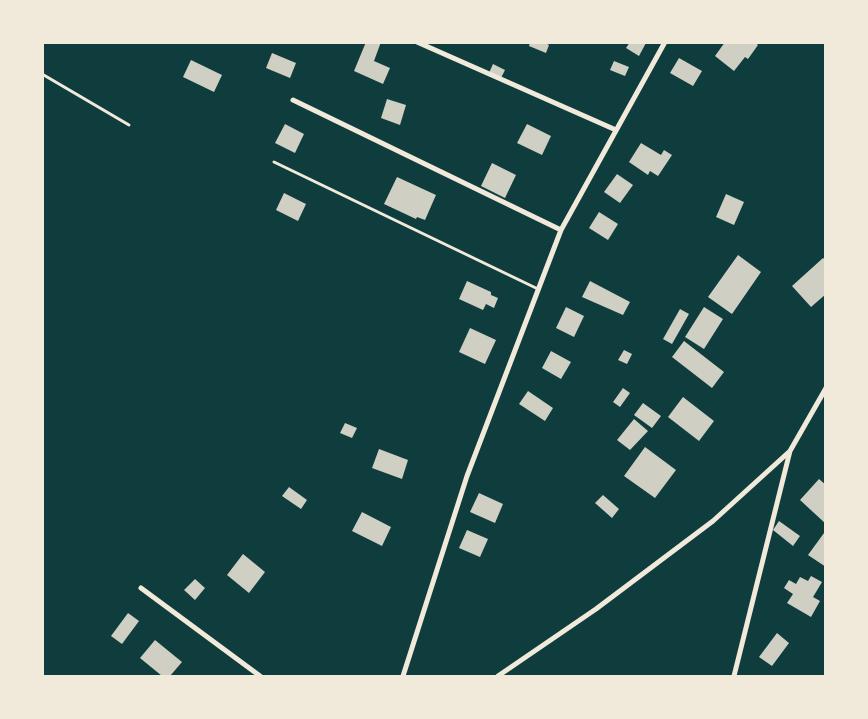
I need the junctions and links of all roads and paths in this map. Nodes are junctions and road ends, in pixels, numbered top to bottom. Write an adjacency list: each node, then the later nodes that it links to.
1 (417, 42): 6 (street)
2 (665, 42): 6 (street)
3 (42, 74): 5 (path)
4 (293, 100): 8 (street)
5 (130, 125)
6 (616, 130): 8 (street)
7 (274, 162): 9 (lane)
8 (561, 230): 9 (street)
9 (538, 289): 14 (street)
10 (826, 388): 11 (street)
11 (790, 451): 15 (street); 16 (street)
12 (141, 588): 13 (street)
13 (260, 676)
14 (403, 676)
15 (498, 676)
16 (734, 676)

